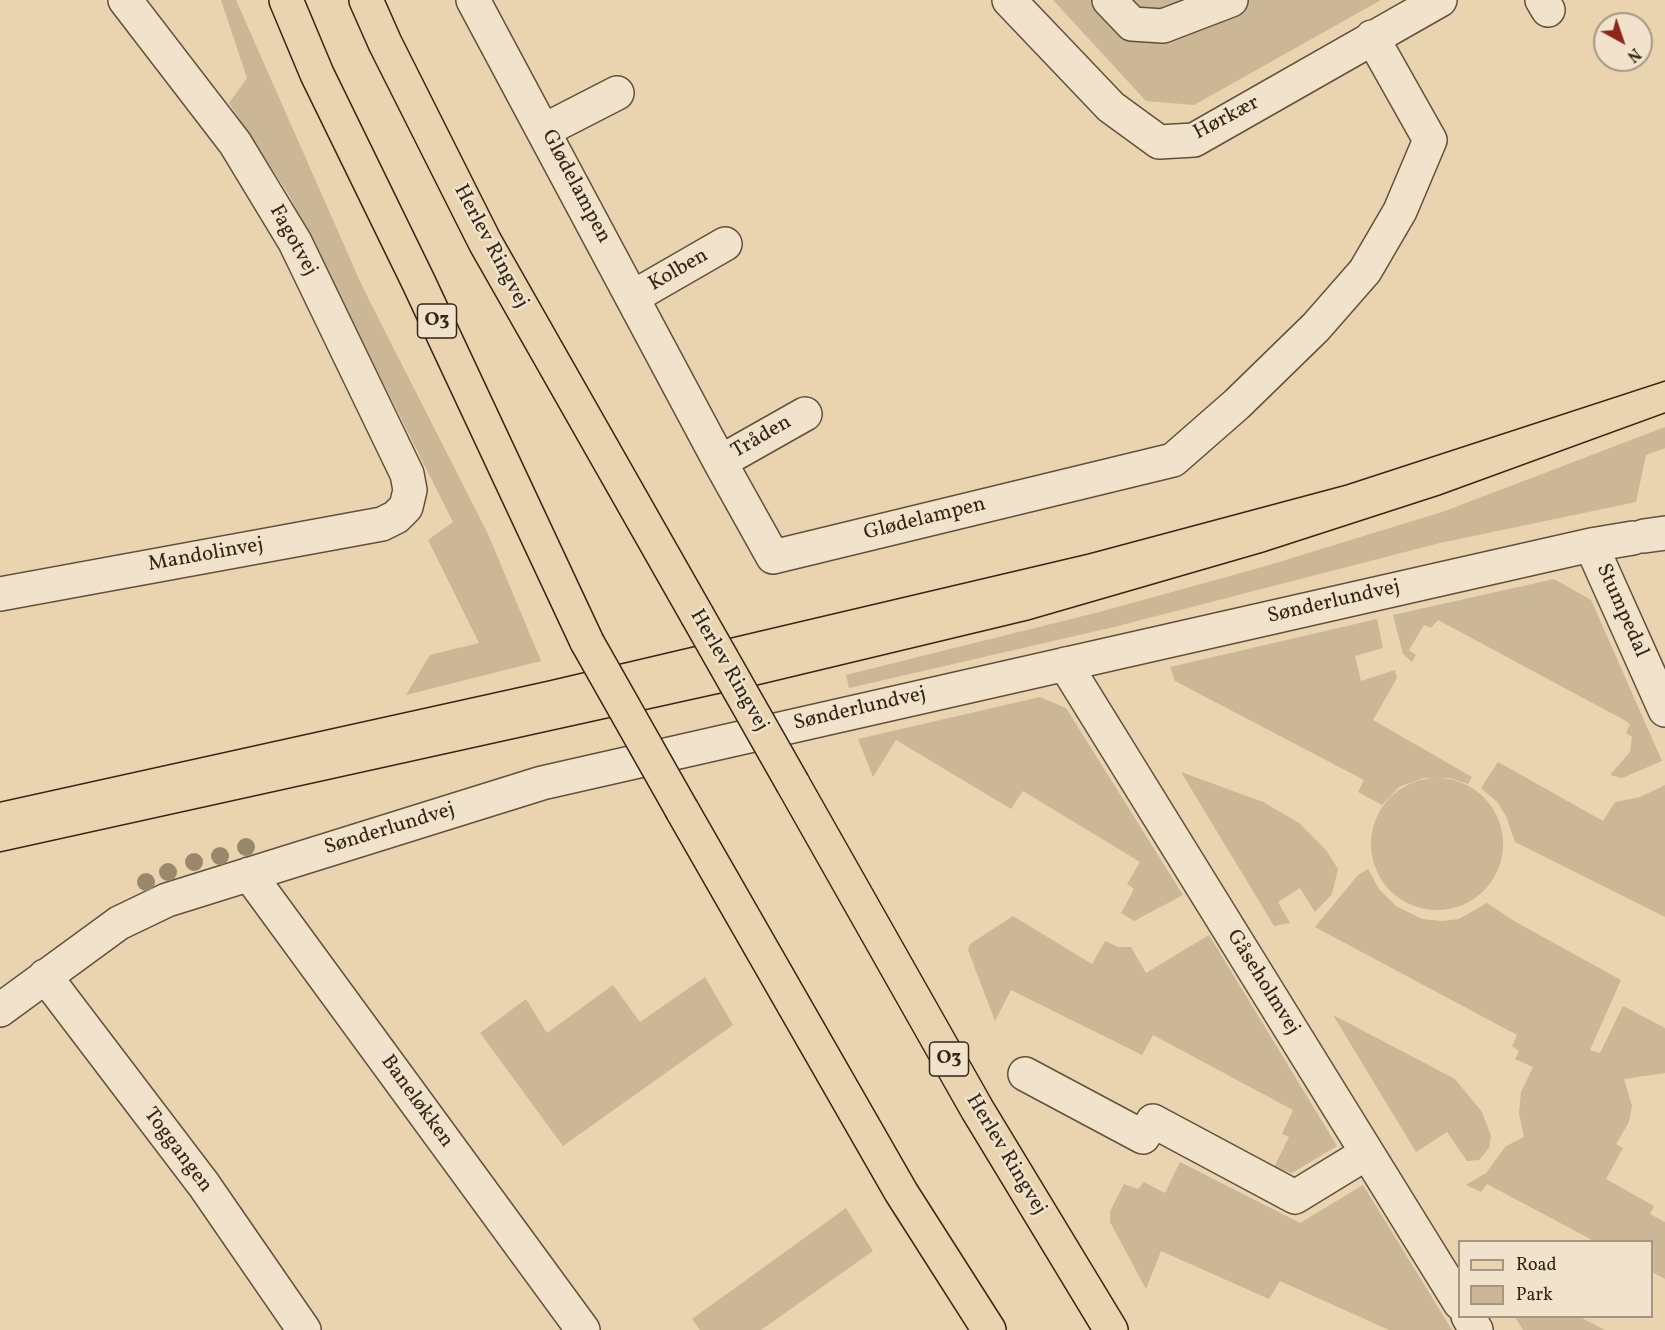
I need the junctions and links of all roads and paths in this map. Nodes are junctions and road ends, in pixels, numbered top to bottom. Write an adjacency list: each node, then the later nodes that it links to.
1 (126, 0): 16 (street, Fagotvej)
2 (286, 0): 30 (main road, O3, bridge)
3 (366, 0): 31 (main road, Herlev Ringvej / O3, bridge)
4 (473, 0): 11 (street, Glødelampen)
5 (1009, 0): 9 (street, Hørkær)
6 (1109, 0): 7 (street)
7 (1231, 0)
8 (1440, 0): 9 (street, Hørkær)
9 (1372, 37): 15 (street, Glødelampen)
10 (617, 93): 11 (street)
11 (545, 130): 13 (street, Glødelampen)
12 (725, 244): 13 (street, Kolben)
13 (633, 297): 15 (street, Glødelampen)
14 (805, 414): 15 (street, Tråden)
15 (720, 462)
16 (406, 507): 19 (street, Mandolinvej)
17 (1647, 536): 18 (street, Sønderlundvej)
18 (1591, 545): 20 (street, Sønderlundvej); 21 (street, Stumpedal)
19 (0, 594)
20 (1065, 664): 22 (street, Sønderlundvej); 26 (street, Gåseholmvej)
21 (1663, 702)
22 (249, 874): 23 (street, Sønderlundvej); 29 (street, Baneløkken)
23 (45, 976): 24 (street, Sønderlundvej); 28 (street, Toggangen)
24 (0, 1010)
25 (1025, 1074): 26 (street)
26 (1367, 1153): 27 (street, Gåseholmvej)
27 (1458, 1300)
28 (304, 1330)
29 (583, 1330)
30 (989, 1330)
31 (1111, 1330)

